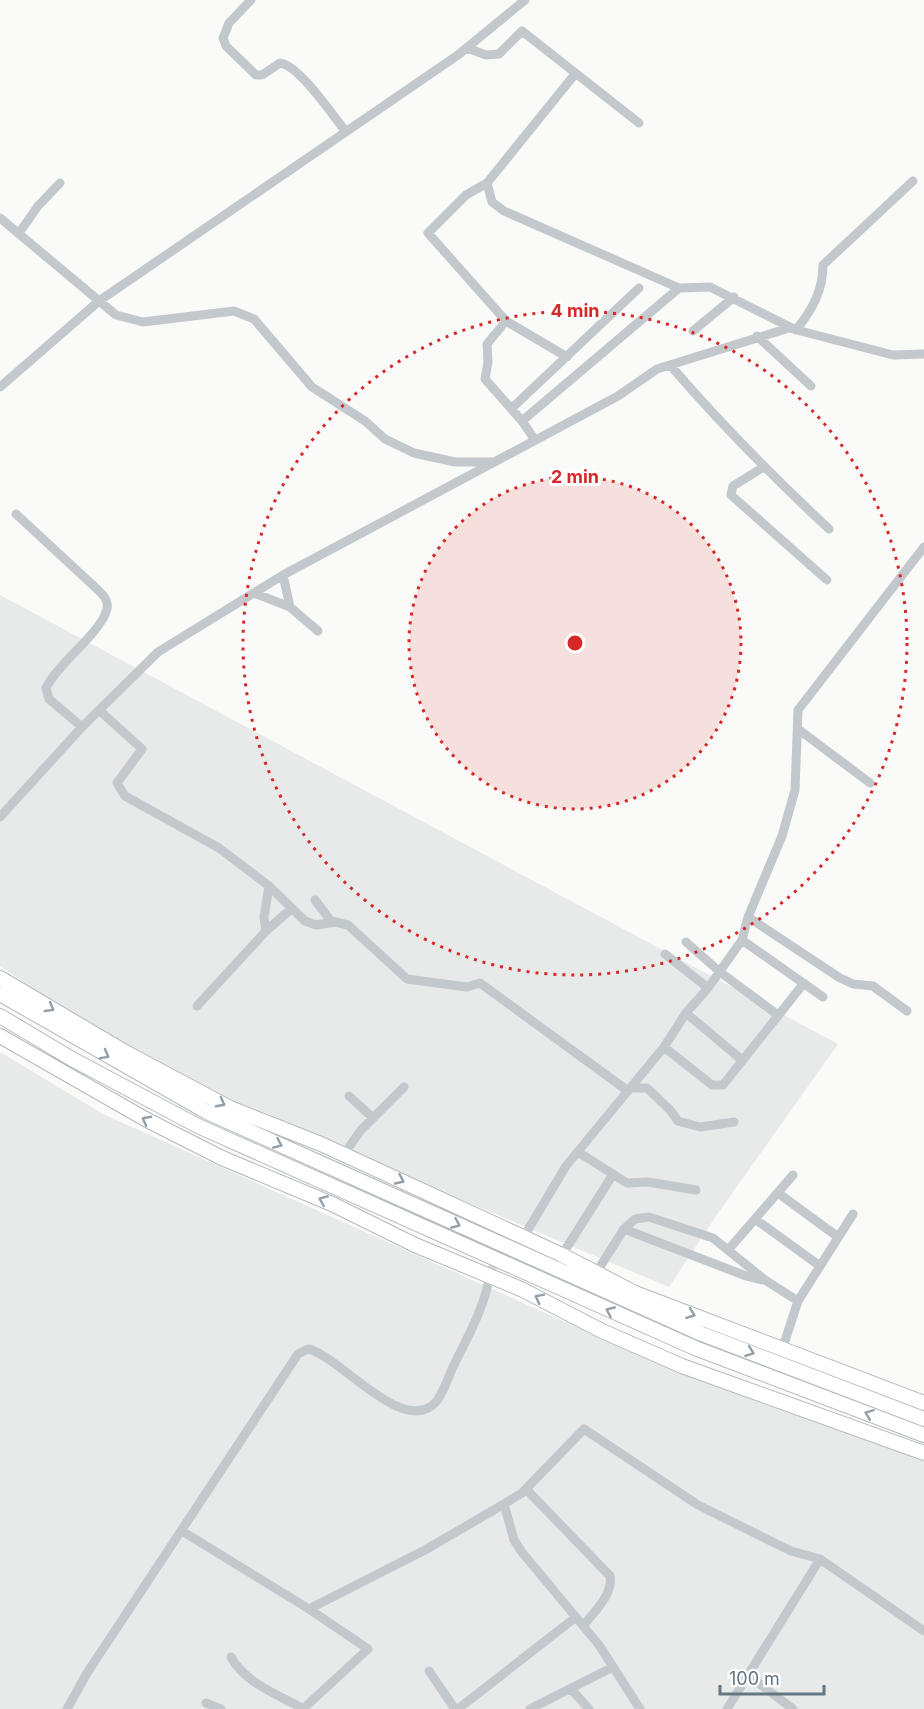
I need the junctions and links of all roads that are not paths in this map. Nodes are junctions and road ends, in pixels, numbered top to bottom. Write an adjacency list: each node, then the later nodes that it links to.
1 (251, 0): 6 (street)
2 (525, 0): 3 (street)
3 (466, 48): 4 (street); 6 (street)
4 (575, 74): 5 (street); 9 (street)
5 (639, 123)
6 (346, 132): 15 (street)
7 (913, 181): 17 (street)
8 (60, 183): 11 (street)
9 (487, 183): 13 (street); 16 (street)
10 (0, 218): 11 (street)
11 (20, 233): 15 (street)
12 (639, 288): 21 (street)
13 (679, 288): 14 (street); 26 (street)
14 (734, 297): 17 (street); 18 (street)
15 (99, 301): 24 (street); 28 (street)
16 (506, 321): 21 (street); 25 (street)
17 (796, 330): 19 (street); 20 (street)
18 (693, 331)
19 (758, 336): 22 (street); 23 (street)
20 (924, 354)
21 (567, 357): 25 (street)
22 (670, 365): 27 (street); 29 (street)
23 (811, 386)
24 (0, 387)
25 (512, 408): 26 (street)
26 (522, 421): 27 (street)
27 (535, 440): 28 (street)
28 (494, 462): 33 (street)
29 (762, 468): 31 (street); 34 (street)
30 (16, 514): 39 (street)
31 (829, 529)
32 (924, 547): 40 (street)
33 (283, 575): 35 (street); 36 (street)
34 (827, 580)
35 (254, 593): 36 (street); 38 (street)
36 (290, 607): 37 (street)
37 (318, 631)
38 (99, 710): 39 (street); 43 (street)
39 (82, 727): 42 (street)
40 (798, 729): 41 (street); 46 (street)
41 (870, 783)
42 (0, 817)
43 (269, 886): 45 (street); 48 (street)
44 (315, 900): 47 (street)
45 (291, 909): 47 (street); 48 (street)
46 (748, 917): 49 (street); 59 (street)
47 (336, 922): 67 (street)
48 (266, 931): 58 (street)
49 (742, 940): 52 (street); 54 (street)
50 (686, 942): 52 (street)
51 (665, 954): 55 (street)
52 (720, 972): 55 (street); 61 (street)
53 (0, 978): 72 (highway, one-way to 72)
54 (804, 983): 57 (street); 61 (street)
55 (708, 988): 60 (street)
56 (0, 994): 91 (highway, one-way to 91)
57 (824, 997)
58 (197, 1006)
59 (908, 1011)
60 (686, 1013): 64 (street); 65 (street)
61 (778, 1015): 65 (street)
62 (0, 1016): 92 (highway, one-way to 62)
63 (0, 1036): 85 (highway, one-way to 63)
64 (664, 1047): 65 (street); 67 (street)
65 (742, 1060)
66 (404, 1087): 69 (street)
67 (629, 1089): 70 (street); 71 (street)
68 (349, 1096): 69 (street)
69 (373, 1118): 72 (street)
70 (734, 1122)
71 (578, 1152): 74 (street); 81 (street)
72 (344, 1154): 81 (highway, one-way to 81)
73 (793, 1175): 76 (street)
74 (612, 1176): 75 (street); 83 (street)
75 (696, 1190)
76 (778, 1193): 78 (street); 80 (street)
77 (853, 1214): 80 (street)
78 (755, 1219): 82 (street); 84 (street)
79 (624, 1229): 82 (street); 86 (street); 87 (street)
80 (838, 1237): 84 (street)
81 (523, 1238): 83 (highway)
82 (729, 1249): 87 (street)
83 (562, 1255): 86 (highway)
84 (820, 1266): 88 (street)
85 (490, 1273): 93 (highway, one-way to 85); 96 (street)
86 (596, 1273): 89 (highway, one-way to 89)
87 (765, 1280): 88 (street)
88 (798, 1301): 89 (street)
89 (782, 1350): 90 (highway)
90 (924, 1403)
91 (924, 1419)
92 (924, 1435)
93 (924, 1453)
94 (526, 1489): 95 (street); 97 (street); 100 (street)
95 (504, 1504): 98 (street); 99 (street)
96 (182, 1532): 98 (street); 109 (street)
97 (820, 1559): 101 (street); 105 (street)
98 (309, 1609): 111 (street)
99 (576, 1617): 100 (street); 112 (street)
100 (584, 1625): 103 (street)
101 (924, 1631)
102 (231, 1657): 111 (street)
103 (612, 1667): 106 (street); 114 (street)
104 (429, 1671): 112 (street)
105 (749, 1676): 115 (street); 116 (street)
106 (571, 1689): 108 (street); 113 (street)
107 (206, 1703): 110 (street)
108 (533, 1708)
109 (67, 1709)
110 (221, 1709)
111 (303, 1709)
112 (457, 1709)
113 (589, 1709)
114 (640, 1709)
115 (727, 1709)
116 (793, 1709)

